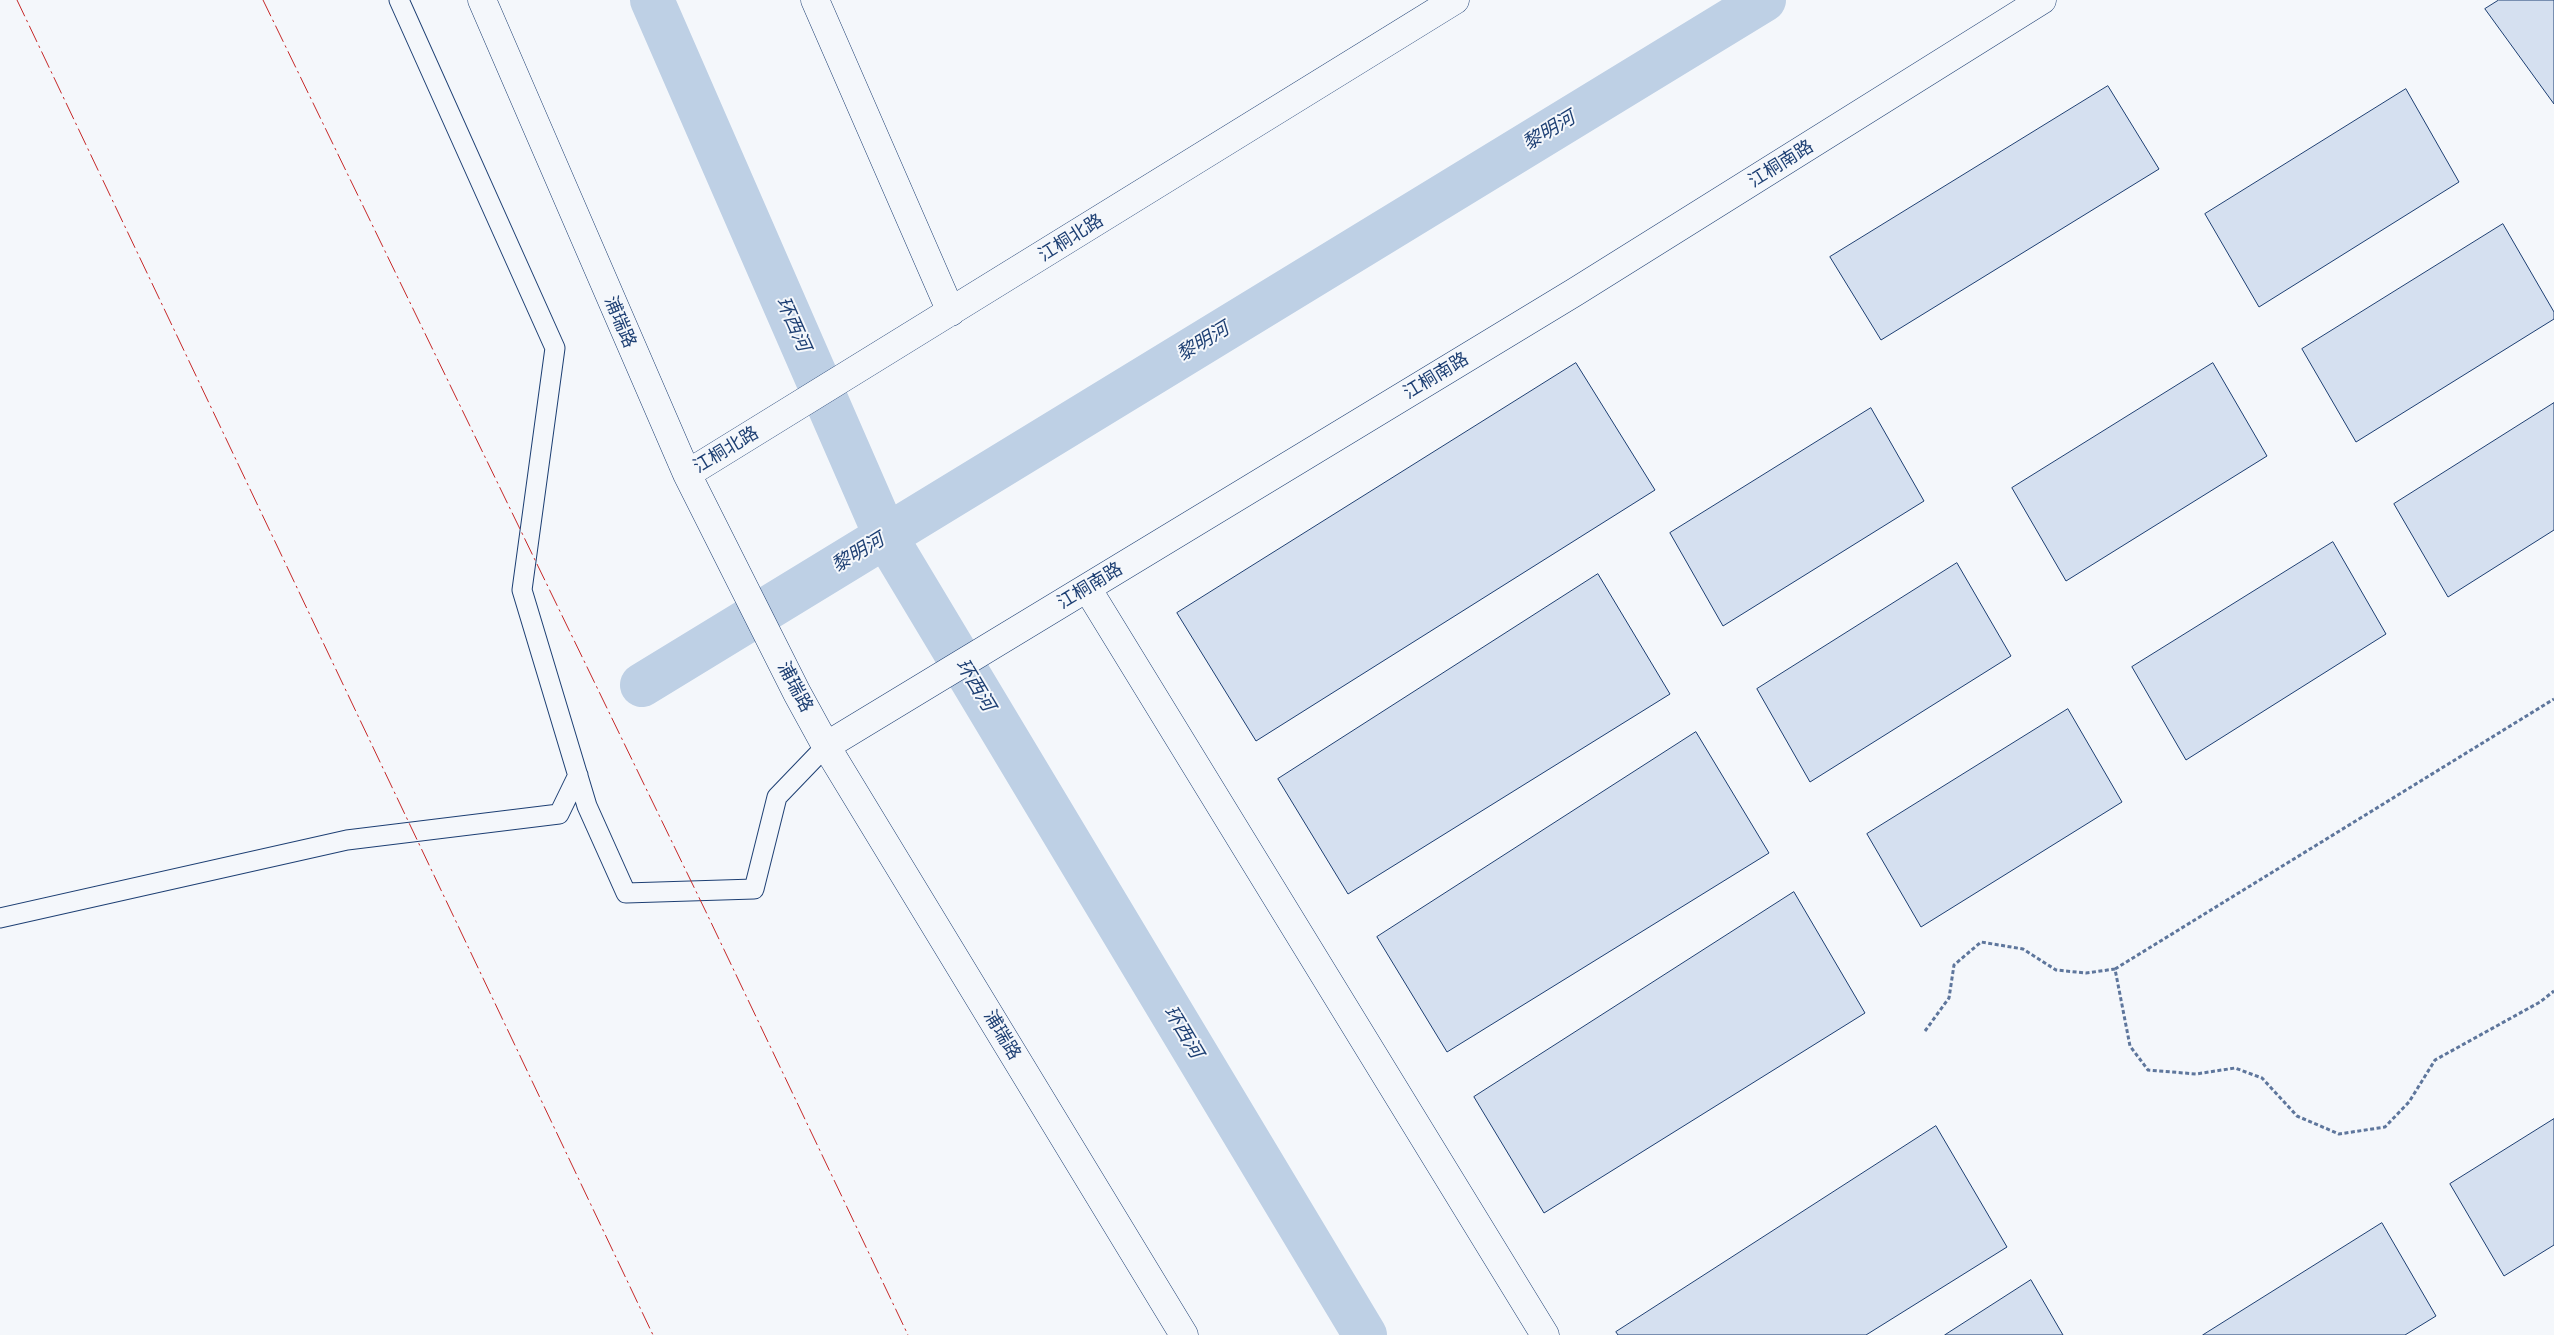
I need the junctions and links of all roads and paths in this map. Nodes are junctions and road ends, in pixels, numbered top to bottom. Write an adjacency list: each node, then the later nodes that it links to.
1 (399, 0): 11 (lane)
2 (482, 0): 7 (street, 浦瑞路)
3 (815, 0): 6 (street)
4 (1455, 0): 6 (street, 江桐北路)
5 (2042, 0): 8 (street, 江桐南路)
6 (951, 312): 7 (street, 江桐北路)
7 (686, 474): 10 (street, 浦瑞路)
8 (1086, 588): 10 (street, 江桐南路); 17 (street)
9 (2554, 699): 13 (path)
10 (826, 746): 11 (lane); 16 (street, 浦瑞路)
11 (578, 774): 12 (lane)
12 (0, 918)
13 (2115, 969): 14 (path); 15 (path)
14 (2554, 991)
15 (1925, 1031)
16 (1184, 1335)
17 (1545, 1335)

